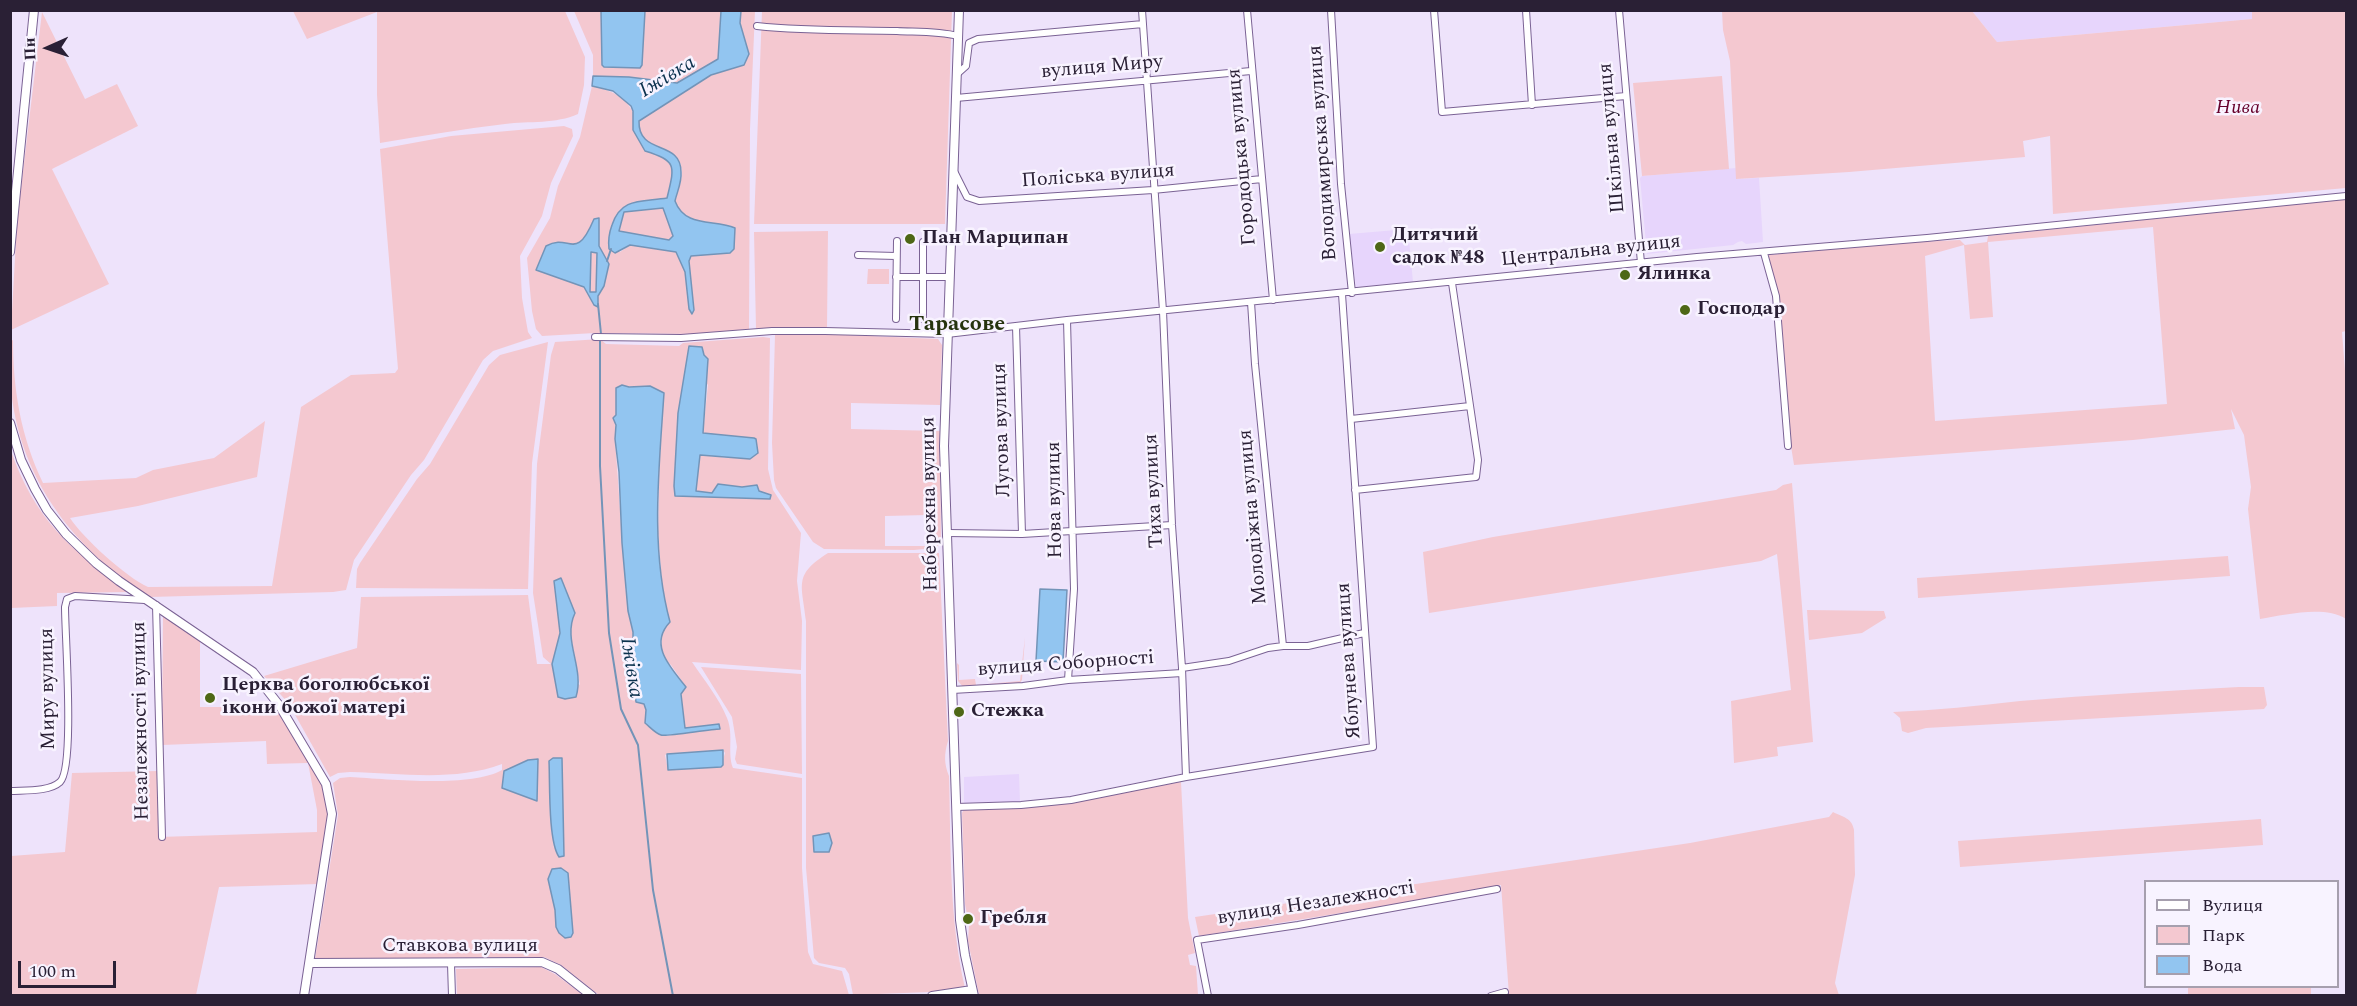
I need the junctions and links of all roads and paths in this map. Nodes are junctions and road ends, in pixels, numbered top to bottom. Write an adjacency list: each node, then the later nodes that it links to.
1 (34, 10): 24 (street)
2 (959, 10): 11 (street, Набережна вулиця)
3 (1142, 10): 9 (street, Тиха вулиця)
4 (1247, 10): 12 (street, Городоцька вулиця)
5 (1331, 10): 33 (street, Володимирська вулиця)
6 (1434, 10): 17 (street)
7 (1526, 10): 17 (street)
8 (1619, 10): 15 (street, Шкільна вулиця)
9 (1143, 24): 13 (street); 14 (street, Тиха вулиця)
10 (757, 26): 11 (street)
11 (958, 36): 13 (street, Набережна вулиця)
12 (1251, 71): 14 (street, вулиця Миру); 19 (street, Городоцька вулиця)
13 (956, 74): 16 (street, Набережна вулиця)
14 (1147, 80): 16 (street, вулиця Миру); 20 (street, Тиха вулиця)
15 (1626, 96): 17 (street); 28 (street, Шкільна вулиця)
16 (956, 98): 18 (street, Набережна вулиця)
17 (1533, 105)
18 (953, 170): 20 (street, Поліська вулиця); 31 (street, Набережна вулиця)
19 (1262, 179): 20 (street, Поліська вулиця); 35 (street, Городоцька вулиця)
20 (1153, 190): 37 (street, Тиха вулиця)
21 (2346, 196): 25 (street, Центральна вулиця)
22 (897, 241): 27 (street)
23 (923, 242): 30 (street)
24 (10, 252)
25 (1764, 253): 28 (street, Центральна вулиця); 47 (street)
26 (858, 255): 27 (street)
27 (896, 256): 29 (street)
28 (1641, 263): 32 (street, Центральна вулиця)
29 (896, 277): 30 (street); 38 (street)
30 (923, 277): 31 (street); 39 (street)
31 (949, 277): 42 (street, Набережна вулиця)
32 (1452, 283): 33 (street, Центральна вулиця); 44 (street)
33 (1352, 293): 34 (street, Центральна вулиця)
34 (1342, 294): 35 (street, Центральна вулиця); 45 (street, Яблунева вулиця)
35 (1273, 300): 36 (street, Центральна вулиця)
36 (1251, 302): 37 (street, Центральна вулиця); 55 (street, Молодіжна вулиця)
37 (1163, 311): 40 (street, Центральна вулиця); 49 (street, Тиха вулиця)
38 (896, 319)
39 (923, 319)
40 (1067, 320): 41 (street, Центральна вулиця); 50 (street, Нова вулиця)
41 (1016, 326): 42 (street, Центральна вулиця); 52 (street, Лугова вулиця)
42 (947, 334): 43 (street, Центральна вулиця); 51 (street, Набережна вулиця)
43 (595, 337)
44 (1470, 406): 45 (street); 48 (street)
45 (1351, 419): 48 (street, Яблунева вулиця)
46 (10, 423): 53 (street)
47 (1788, 446)
48 (1355, 490): 54 (street, Яблунева вулиця)
49 (1172, 525): 50 (street); 56 (street, Тиха вулиця)
50 (1074, 531): 52 (street); 57 (street, Нова вулиця)
51 (948, 533): 52 (street); 58 (street, Набережна вулиця)
52 (1022, 534)
53 (152, 602): 60 (street, Миру вулиця); 62 (street, Незалежності вулиця); 64 (street)
54 (1364, 633): 55 (street); 59 (street, Яблунева вулиця)
55 (1283, 646): 56 (street)
56 (1182, 670): 57 (street, вулиця Соборності); 59 (street, Тиха вулиця)
57 (1068, 680): 58 (street, вулиця Соборності)
58 (952, 690): 61 (street, Набережна вулиця)
59 (1186, 777): 61 (street, Яблунева вулиця)
60 (10, 791)
61 (956, 807): 67 (street, Набережна вулиця)
62 (162, 837)
63 (1497, 889): 72 (street, вулиця Незалежності)
64 (315, 963): 65 (street, Ставкова вулиця); 68 (street)
65 (451, 964): 69 (street); 70 (street, Ставкова вулиця)
66 (1505, 992): 73 (street)
67 (973, 993): 71 (street)
68 (304, 996)
69 (452, 996)
70 (591, 996)
71 (932, 996)
72 (1208, 996)
73 (1491, 996)

